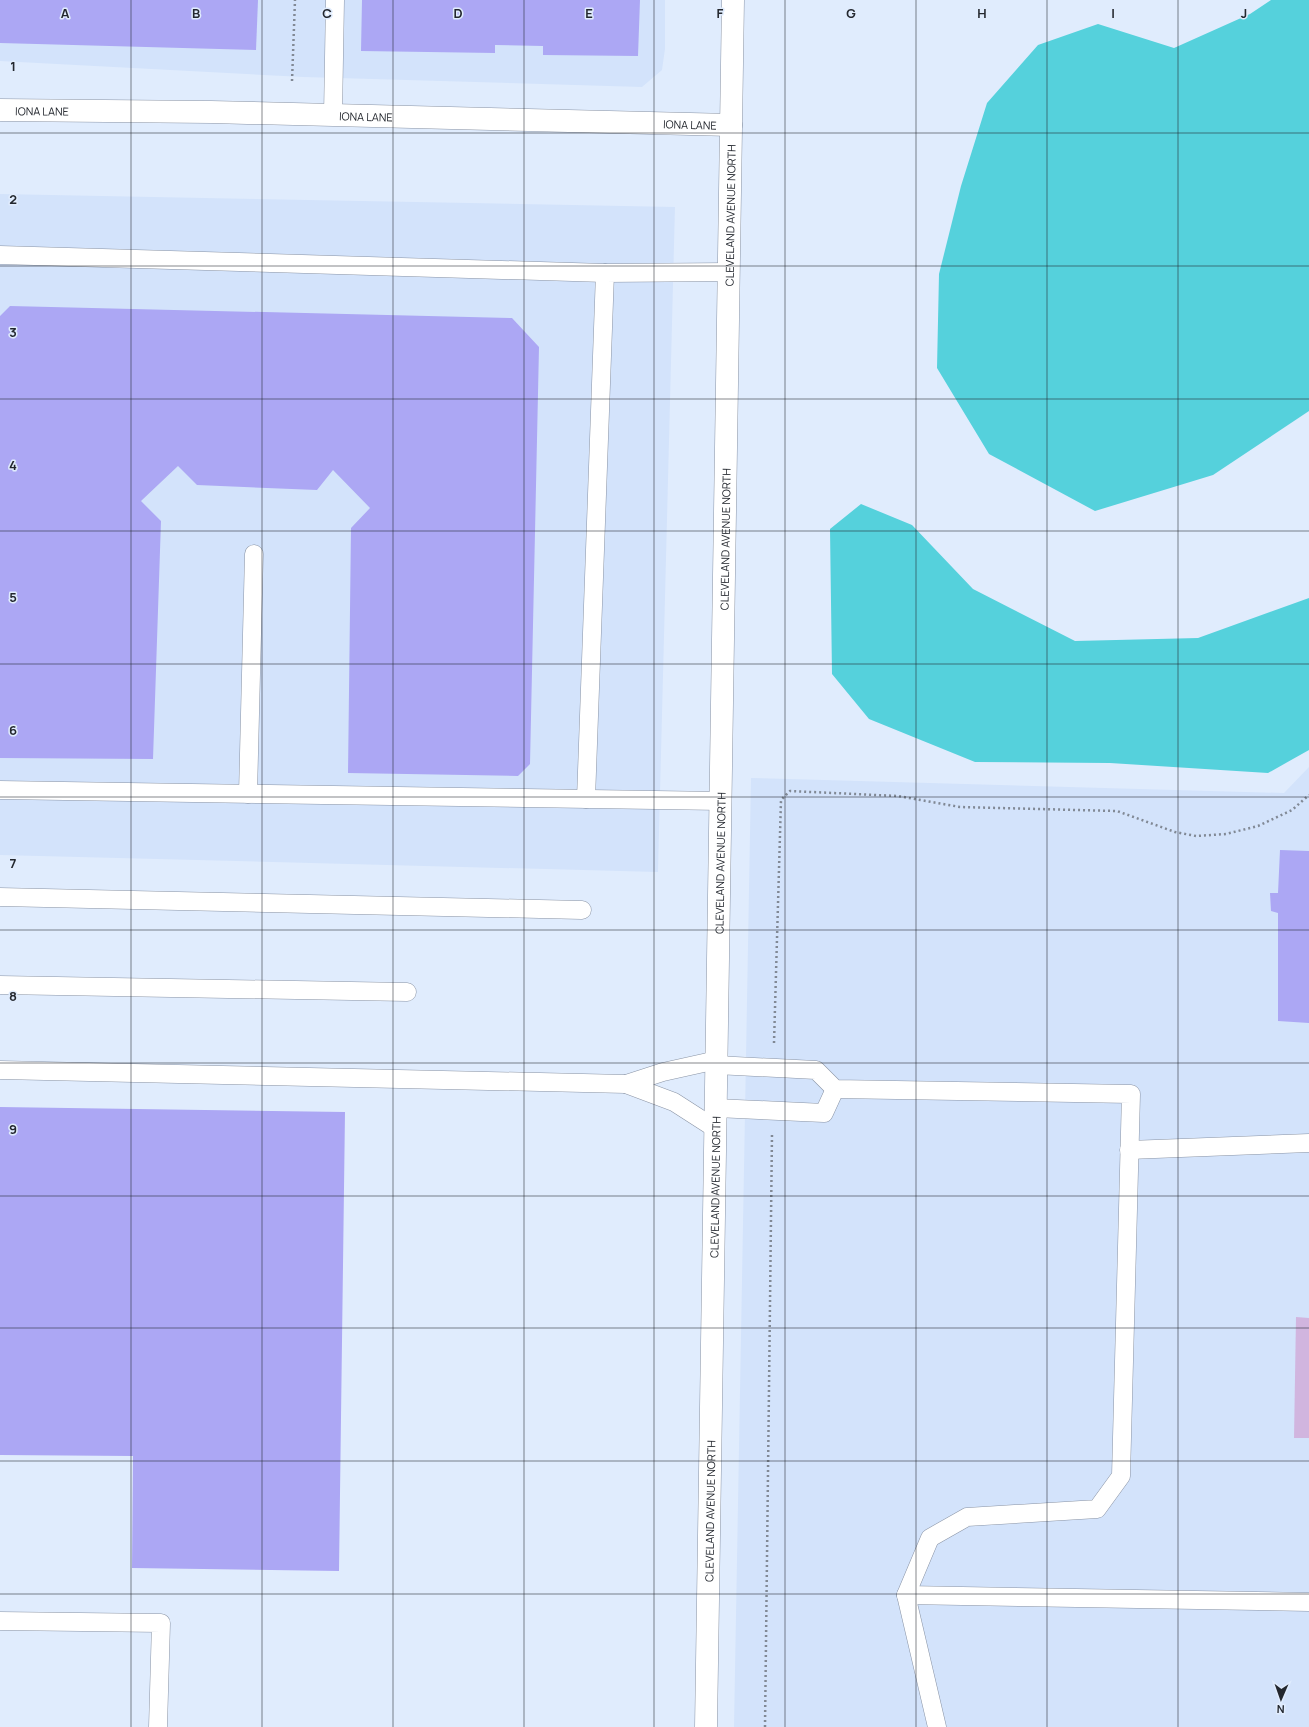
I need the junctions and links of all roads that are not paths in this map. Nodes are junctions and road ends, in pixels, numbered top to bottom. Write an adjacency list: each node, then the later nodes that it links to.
1 (335, 0): 4 (lane)
2 (733, 0): 5 (street, CLEVELAND AVENUE NORTH)
3 (0, 110): 4 (street, IONA LANE)
4 (333, 115): 5 (street, IONA LANE)
5 (731, 125): 7 (street, CLEVELAND AVENUE NORTH)
6 (0, 255): 8 (lane)
7 (729, 272): 8 (lane); 13 (street, CLEVELAND AVENUE NORTH)
8 (606, 273): 12 (lane)
9 (254, 554): 11 (lane)
10 (0, 790): 11 (lane)
11 (248, 794): 12 (lane)
12 (586, 799): 13 (lane)
13 (721, 801): 18 (street, CLEVELAND AVENUE NORTH)
14 (0, 897): 15 (lane)
15 (582, 910)
16 (0, 985): 17 (lane)
17 (407, 992)
18 (716, 1062): 20 (lane); 21 (lane); 22 (street, CLEVELAND AVENUE NORTH)
19 (0, 1070): 20 (lane)
20 (626, 1084): 22 (lane)
21 (835, 1089): 22 (lane); 24 (lane)
22 (716, 1118): 29 (street, CLEVELAND AVENUE NORTH)
23 (1309, 1143): 24 (lane)
24 (1129, 1150): 25 (lane)
25 (906, 1595): 26 (lane); 30 (lane)
26 (1309, 1602)
27 (0, 1621): 28 (lane)
28 (158, 1727)
29 (706, 1727)
30 (937, 1727)

